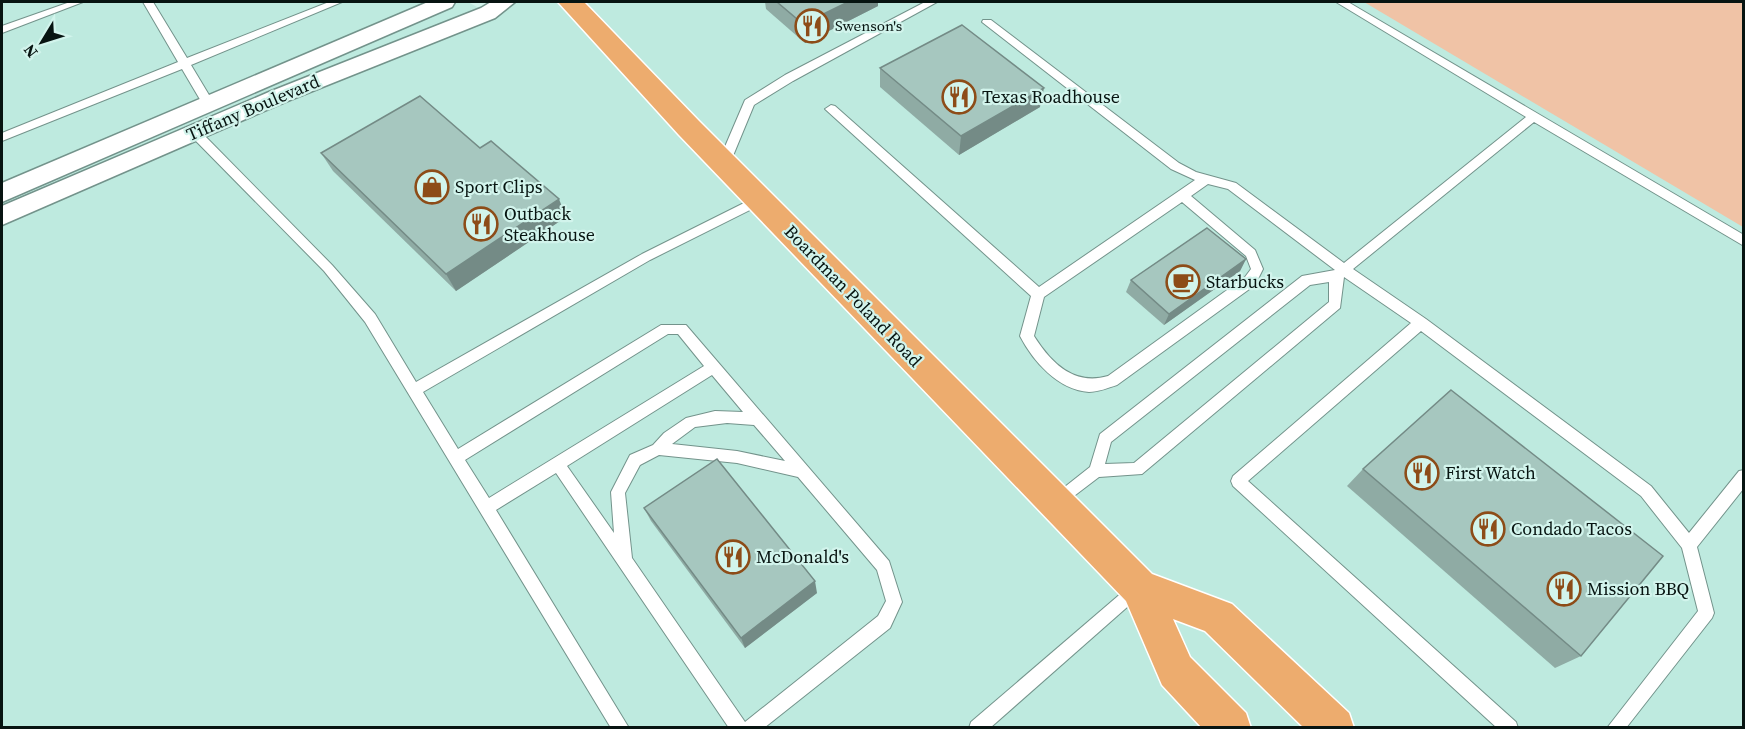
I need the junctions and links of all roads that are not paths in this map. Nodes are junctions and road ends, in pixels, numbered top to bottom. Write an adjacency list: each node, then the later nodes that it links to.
1 (78, 2): 10 (lane)
2 (148, 2): 11 (lane)
3 (337, 2): 11 (lane)
4 (445, 2): 12 (street, Tiffany Boulevard)
5 (505, 2): 15 (street, Tiffany Boulevard)
6 (570, 2): 17 (main road, Boardman Poland Road)
7 (933, 2): 17 (lane)
8 (1341, 2): 14 (lane)
9 (987, 22): 18 (lane)
10 (2, 30)
11 (184, 63): 12 (lane); 16 (lane)
12 (209, 105): 19 (street, Tiffany Boulevard)
13 (831, 109): 25 (lane)
14 (1534, 116): 23 (lane); 24 (lane)
15 (195, 133): 22 (street, Tiffany Boulevard); 28 (lane)
16 (2, 137)
17 (724, 163): 21 (main road, Boardman Poland Road)
18 (1206, 179): 20 (lane); 24 (lane)
19 (2, 193)
20 (1182, 195): 25 (lane); 25 (lane)
21 (760, 200): 28 (lane); 36 (main road, Boardman Poland Road)
22 (2, 216)
23 (1743, 241)
24 (1340, 273): 26 (lane); 34 (lane); 34 (lane)
25 (1038, 294)
26 (1421, 323): 38 (lane); 47 (lane)
27 (713, 367): 29 (lane); 31 (lane); 32 (lane)
28 (414, 390): 31 (lane)
29 (757, 419): 30 (lane); 33 (lane)
30 (658, 449): 33 (lane); 39 (lane)
31 (455, 458): 37 (lane)
32 (558, 464): 37 (lane); 39 (lane)
33 (802, 471): 43 (lane)
34 (1096, 471): 36 (lane)
35 (1743, 476): 38 (lane)
36 (1056, 503): 40 (main road, Boardman Poland Road)
37 (486, 508): 41 (lane)
38 (1689, 546): 48 (lane)
39 (625, 560): 42 (lane)
40 (1139, 588): 44 (lane); 45 (main road, Boardman Poland Road); 46 (main road, Boardman Poland Road)
41 (621, 728)
42 (740, 728)
43 (750, 728)
44 (977, 728)
45 (1231, 728)
46 (1334, 728)
47 (1510, 728)
48 (1615, 728)

